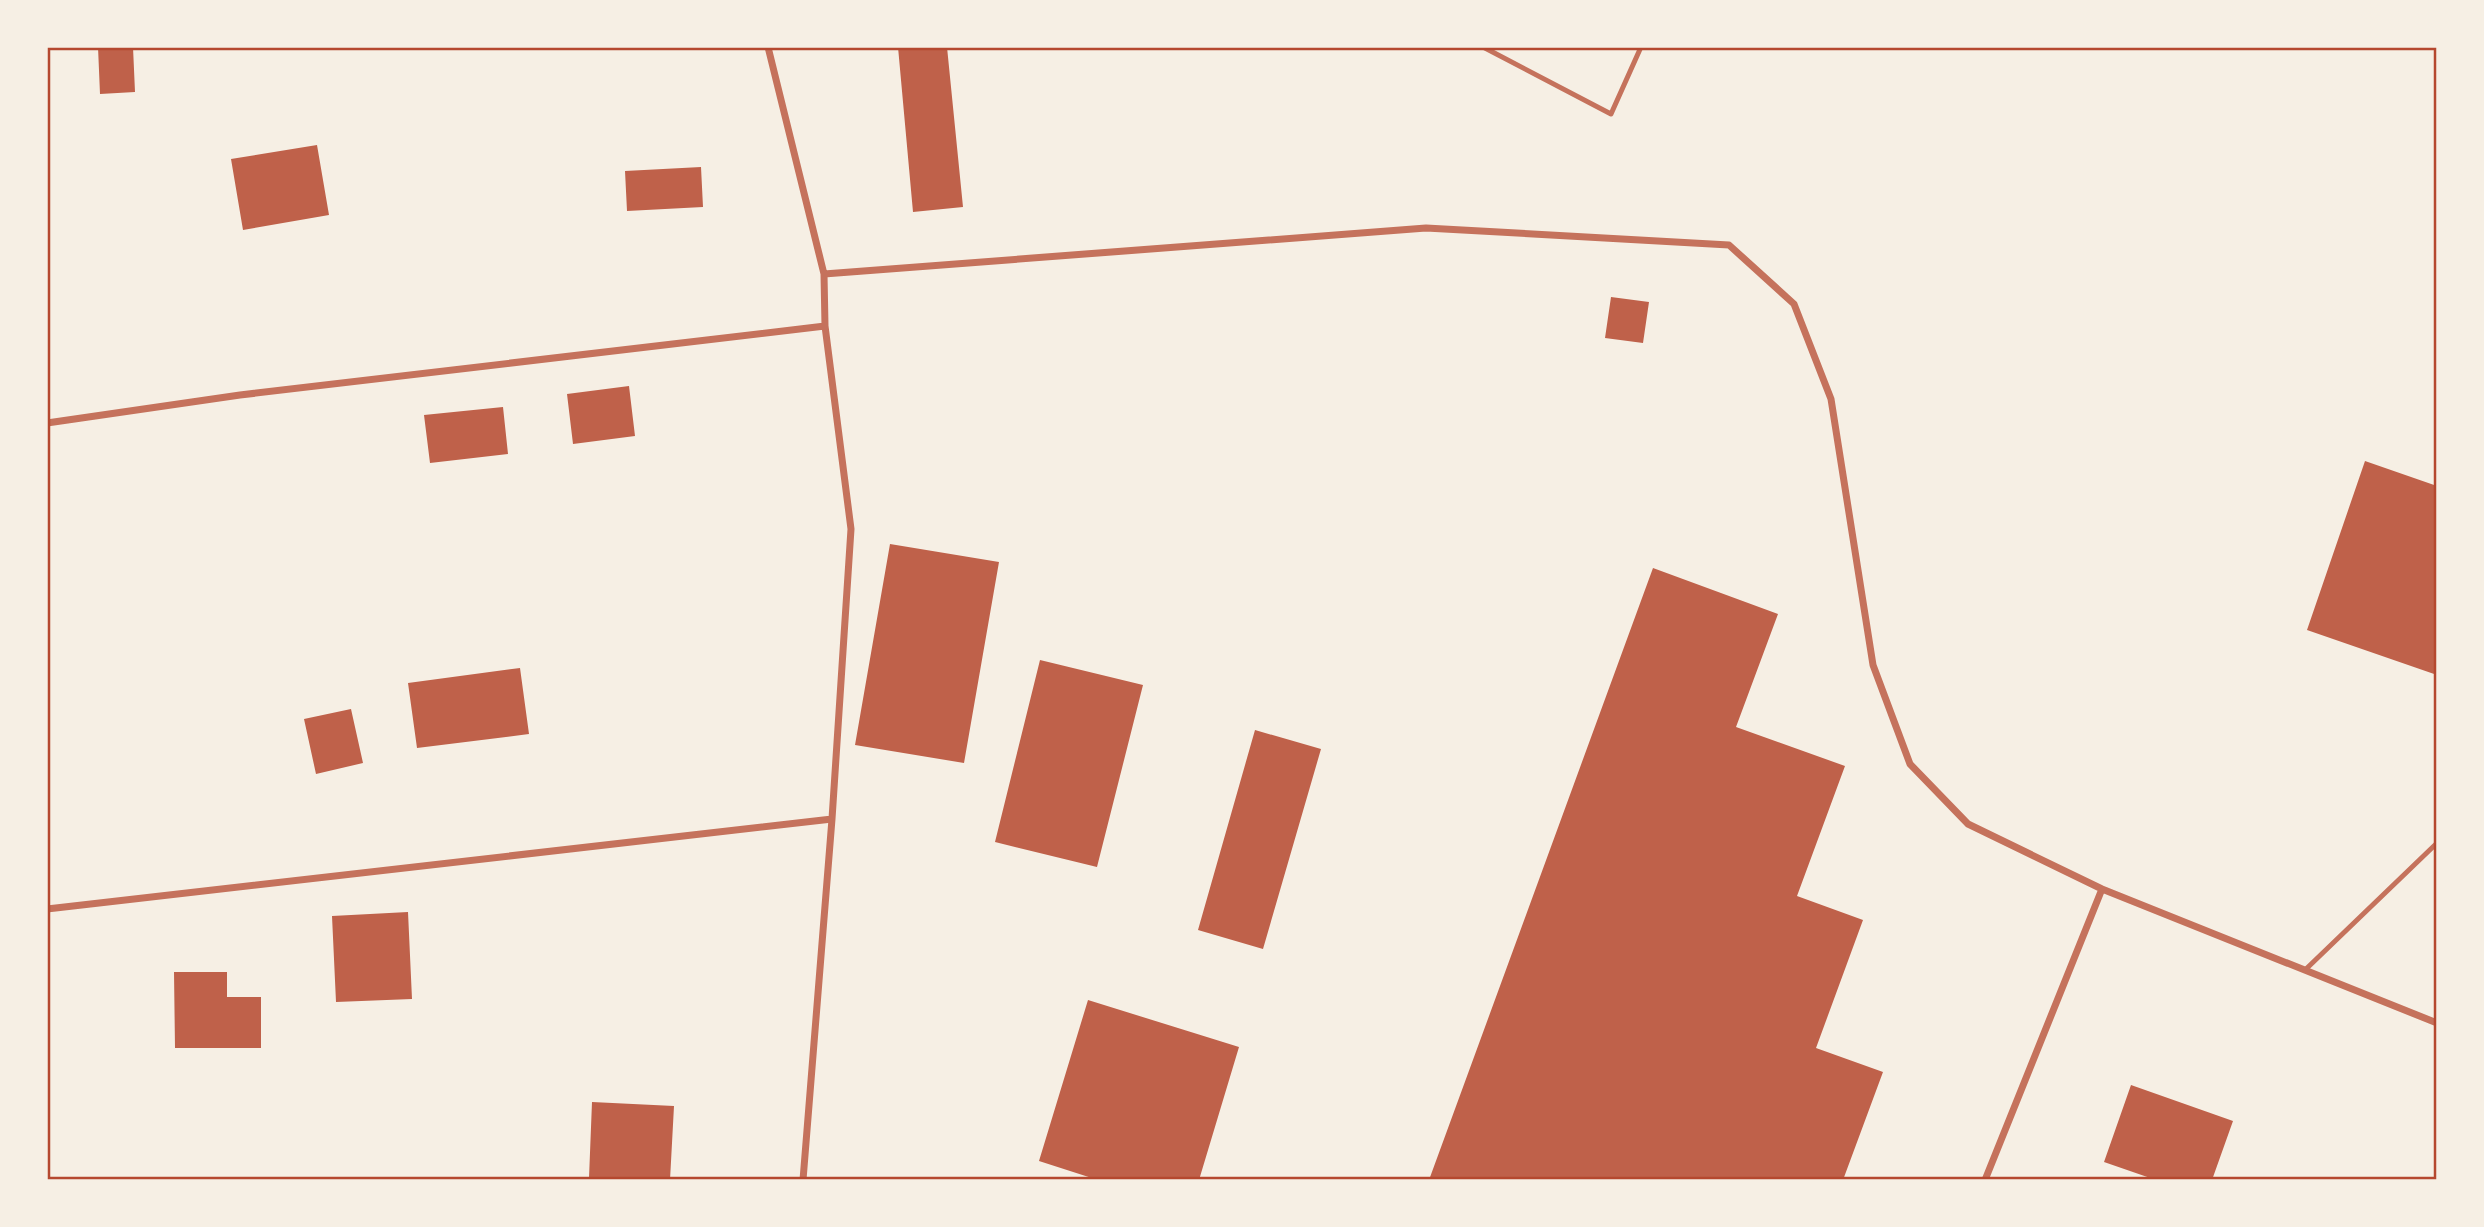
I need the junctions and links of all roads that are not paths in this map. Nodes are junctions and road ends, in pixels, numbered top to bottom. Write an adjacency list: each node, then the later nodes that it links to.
1 (768, 47): 4 (street)
2 (1482, 47): 3 (lane)
3 (1641, 47)
4 (824, 274): 5 (street); 9 (street)
5 (825, 326): 6 (street); 7 (street)
6 (47, 423)
7 (832, 819): 10 (street); 13 (street)
8 (2437, 843): 11 (lane)
9 (2102, 888): 11 (street); 14 (street)
10 (47, 909)
11 (2305, 970): 12 (street)
12 (2437, 1023)
13 (803, 1180)
14 (1985, 1180)

